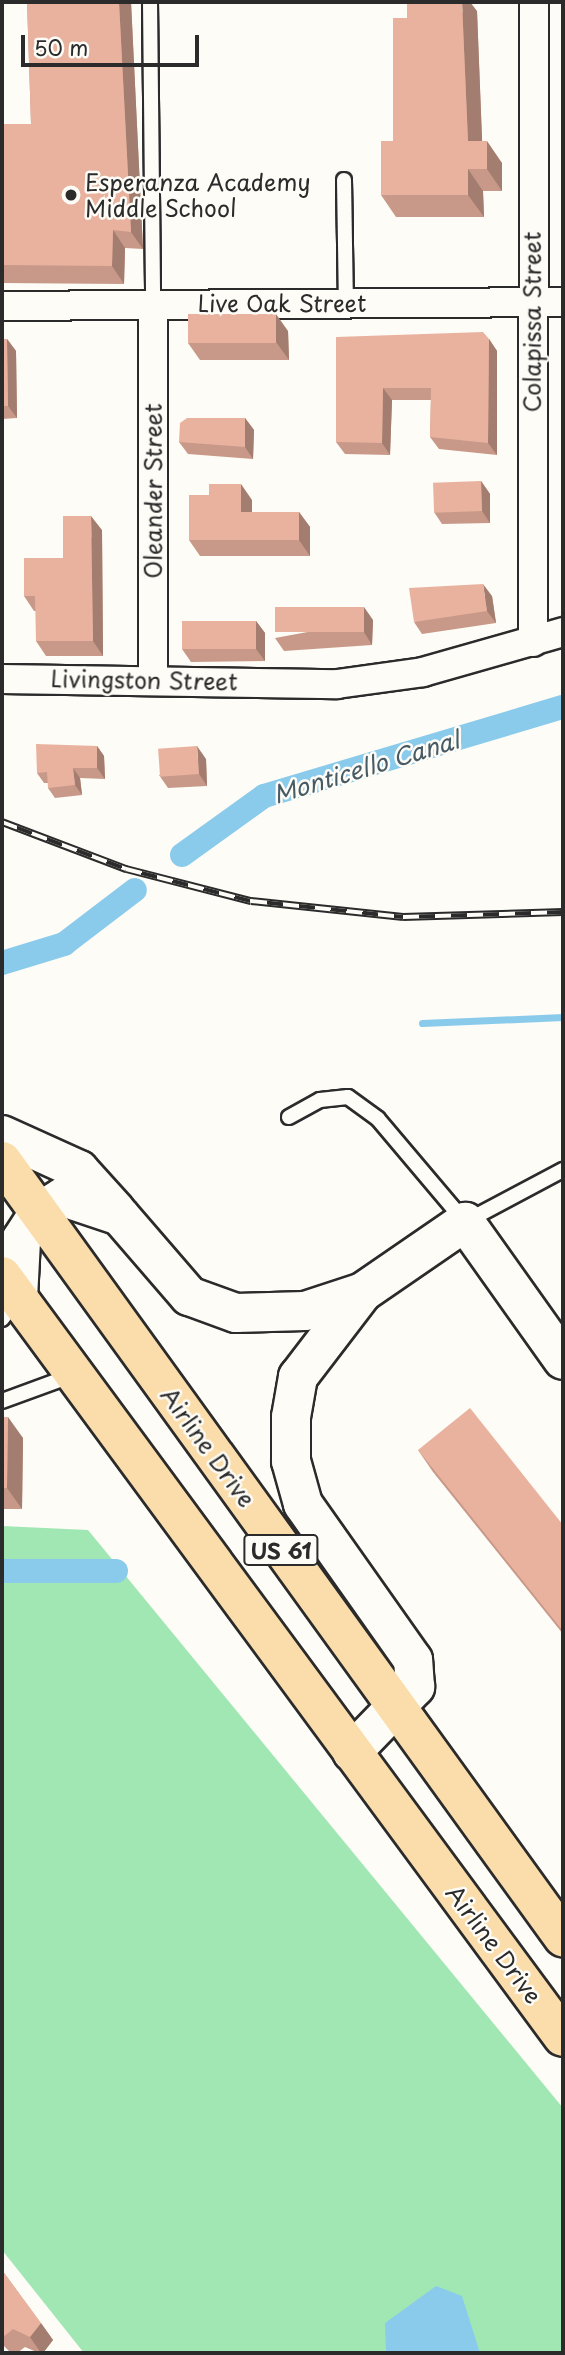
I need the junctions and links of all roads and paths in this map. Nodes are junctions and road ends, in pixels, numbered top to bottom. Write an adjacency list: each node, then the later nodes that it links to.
1 (150, 2): 7 (lane)
2 (534, 2): 4 (street, Colapissa Street)
3 (344, 180): 6 (lane)
4 (531, 302): 5 (street, Live Oak Street); 6 (street, Live Oak Street); 10 (street, Colapissa Street)
5 (563, 302)
6 (346, 303): 7 (street, Live Oak Street)
7 (153, 304): 8 (street, Live Oak Street); 12 (street, Oleander Street)
8 (2, 306)
9 (563, 632): 10 (street, Livingston Street)
10 (533, 642): 12 (street, Livingston Street)
11 (2, 679): 12 (street, Livingston Street)
12 (153, 679)
13 (289, 1117): 19 (lane)
14 (2, 1135): 18 (street)
15 (2, 1161): 17 (highway, Airline Drive / US 61)
16 (563, 1170): 19 (lane)
17 (39, 1212): 18 (street); 21 (street); 25 (highway, Airline Drive / US 61)
18 (120, 1216): 20 (street)
19 (465, 1222): 20 (street); 22 (street)
20 (363, 1292): 25 (street)
21 (7, 1298): 23 (highway, Airline Drive / US 61)
22 (563, 1360)
23 (75, 1374): 24 (lane); 26 (highway, Airline Drive / US 61)
24 (2, 1401)
25 (397, 1711): 26 (street); 27 (highway, Airline Drive / US 61)
26 (352, 1752): 28 (highway, Airline Drive / US 61)
27 (563, 1937)
28 (563, 2037)

